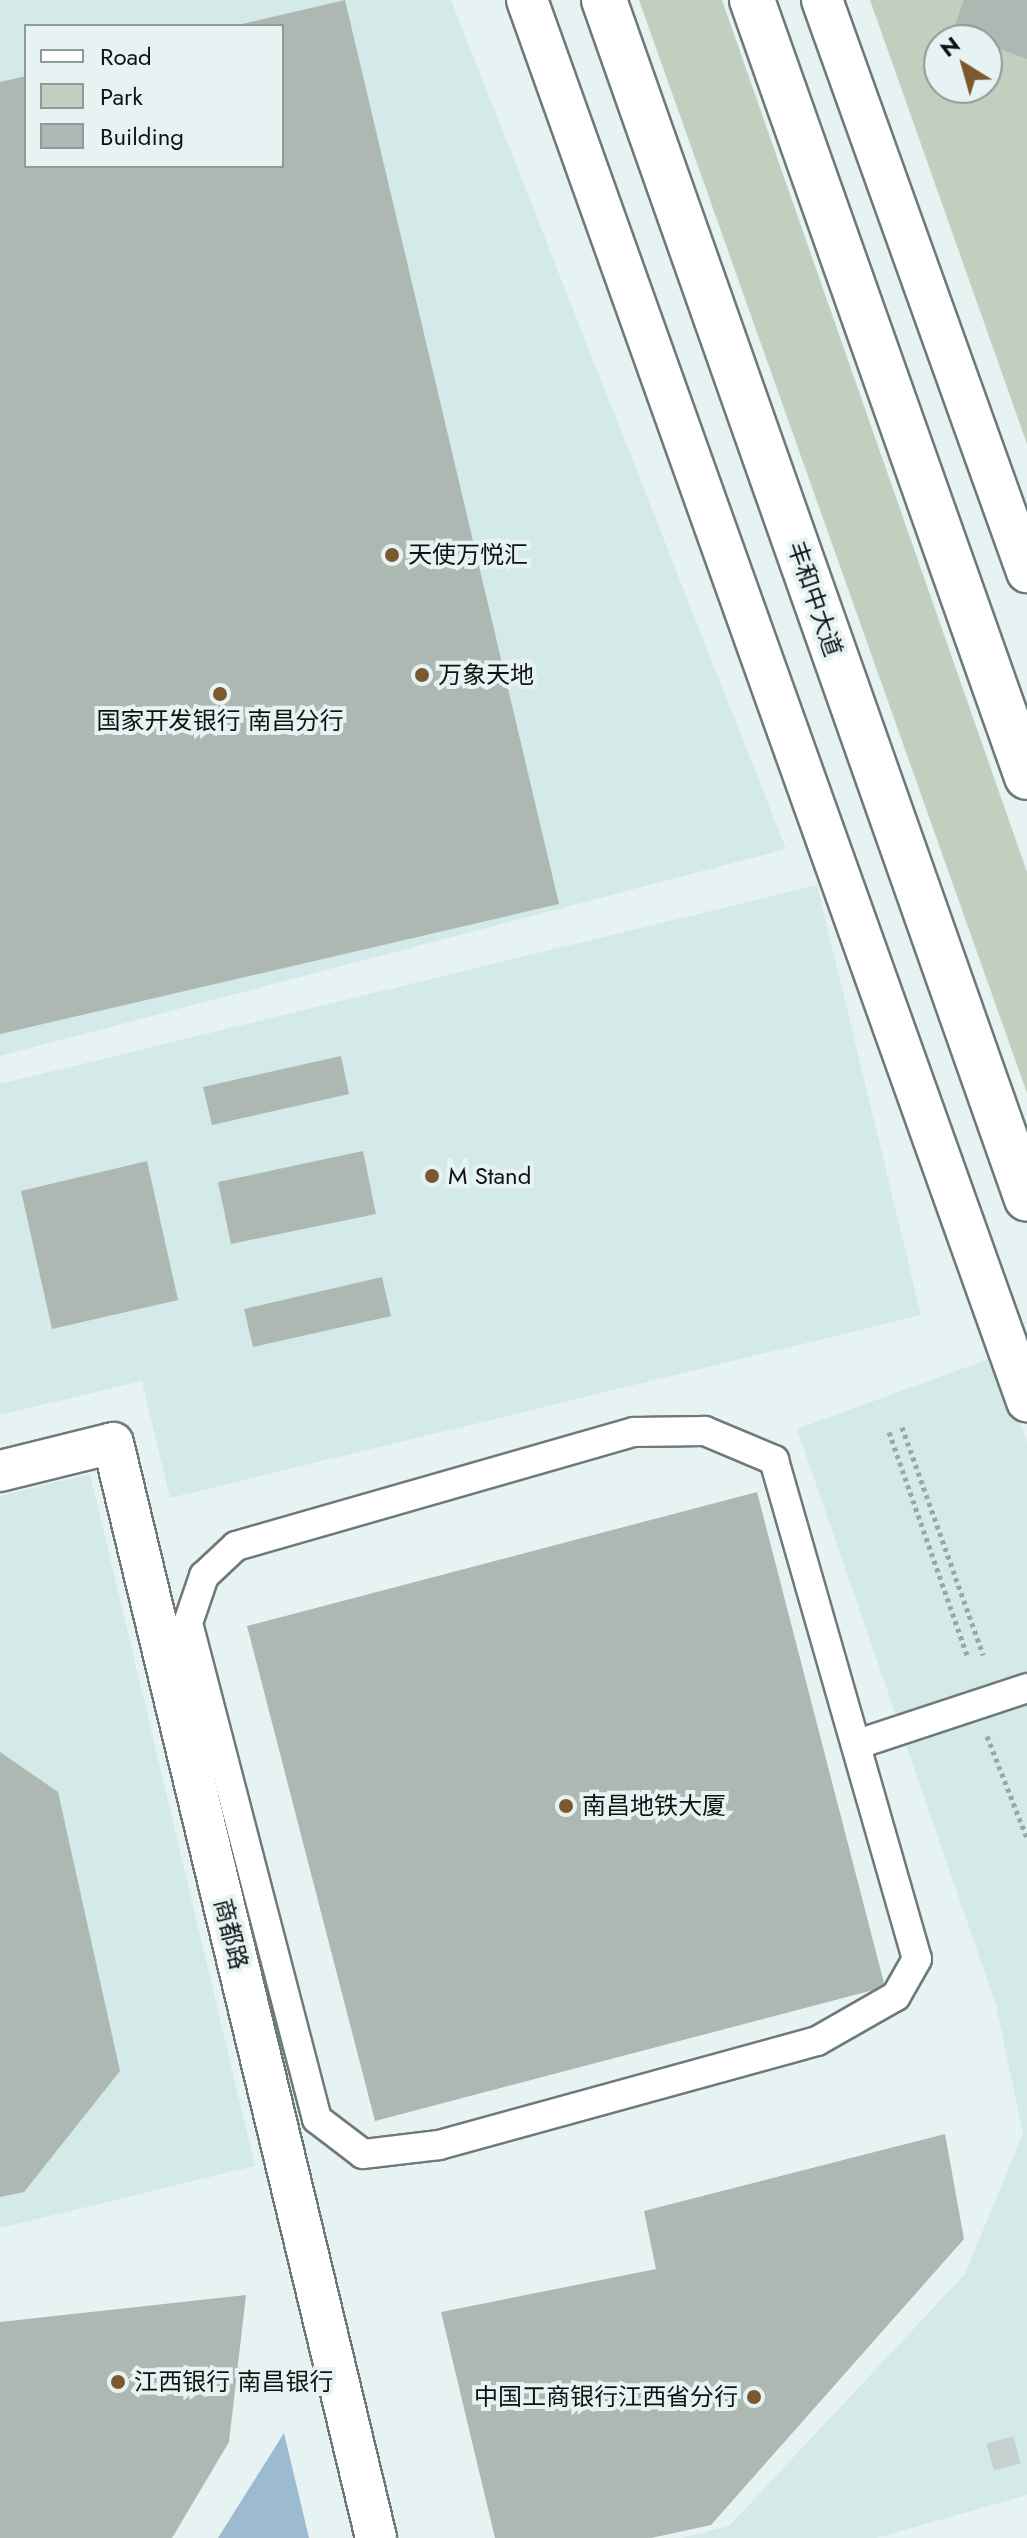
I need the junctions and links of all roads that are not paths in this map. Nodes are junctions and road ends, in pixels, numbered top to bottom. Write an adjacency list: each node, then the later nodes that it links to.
1 (527, 0): 8 (main road)
2 (604, 0): 7 (main road, 丰和中大道)
3 (752, 0): 6 (main road)
4 (822, 0): 5 (main road)
5 (1027, 572)
6 (1027, 777)
7 (1027, 1199)
8 (1027, 1401)
9 (0, 1471): 12 (main road, 商都路)
10 (1027, 1688): 11 (street)
11 (858, 1744): 11 (street)
12 (376, 2538)

